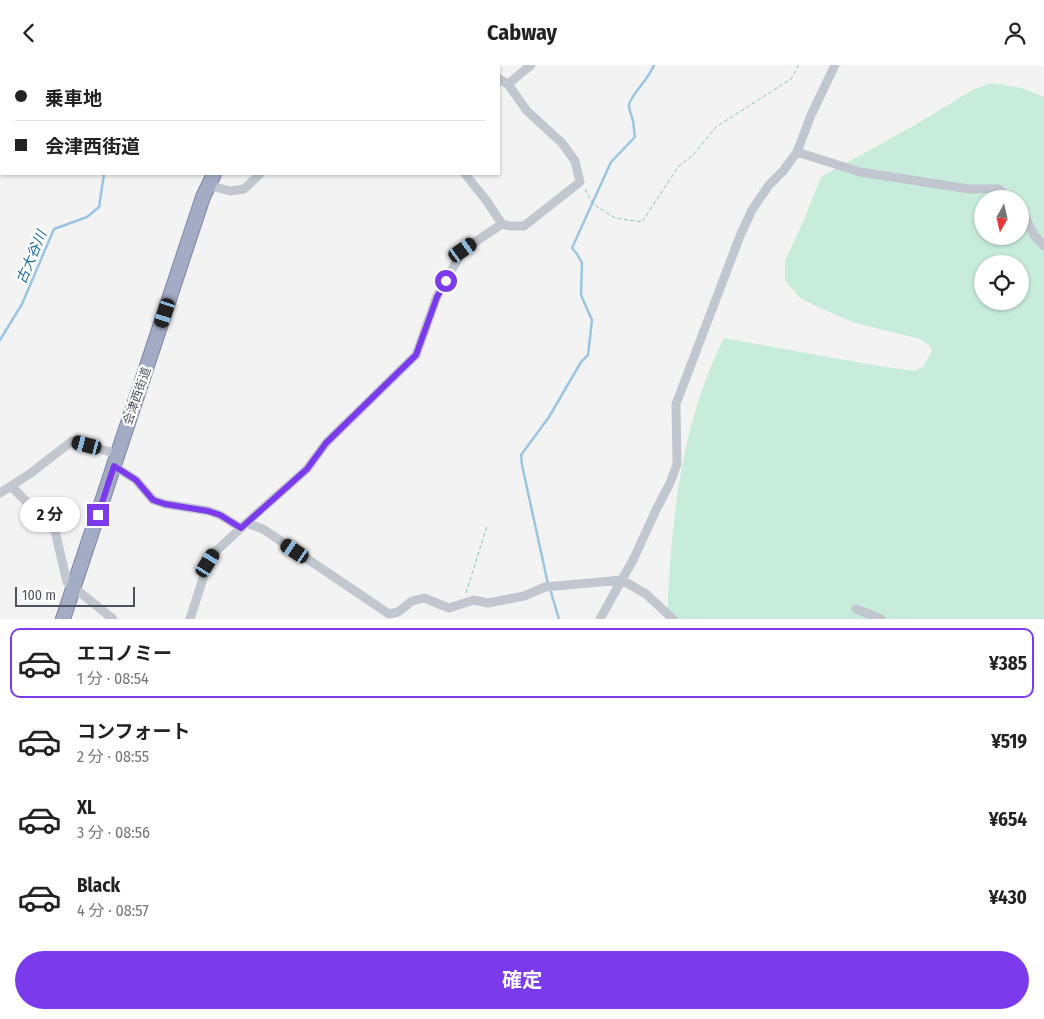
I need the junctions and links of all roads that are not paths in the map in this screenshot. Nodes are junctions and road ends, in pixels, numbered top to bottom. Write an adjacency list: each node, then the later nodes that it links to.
1 (531, 65): 4 (street)
2 (835, 65): 5 (street)
3 (500, 80): 4 (street)
4 (508, 84): 10 (street)
5 (797, 153): 9 (street); 17 (street)
6 (259, 175): 8 (street)
7 (466, 175): 10 (street)
8 (211, 180): 13 (highway, 会津西街道)
9 (999, 190)
10 (502, 223): 16 (street)
11 (1029, 225): 12 (street)
12 (1044, 246)
13 (116, 460): 14 (street); 16 (street); 18 (highway, 会津西街道)
14 (11, 486): 15 (street); 18 (street)
15 (0, 493)
16 (244, 525): 17 (street); 22 (street)
17 (622, 579): 23 (street); 24 (street)
18 (73, 588): 20 (highway, 会津西街道); 21 (street)
19 (856, 609): 25 (street)
20 (63, 619)
21 (113, 619)
22 (190, 619)
23 (600, 619)
24 (672, 619)
25 (881, 619)

